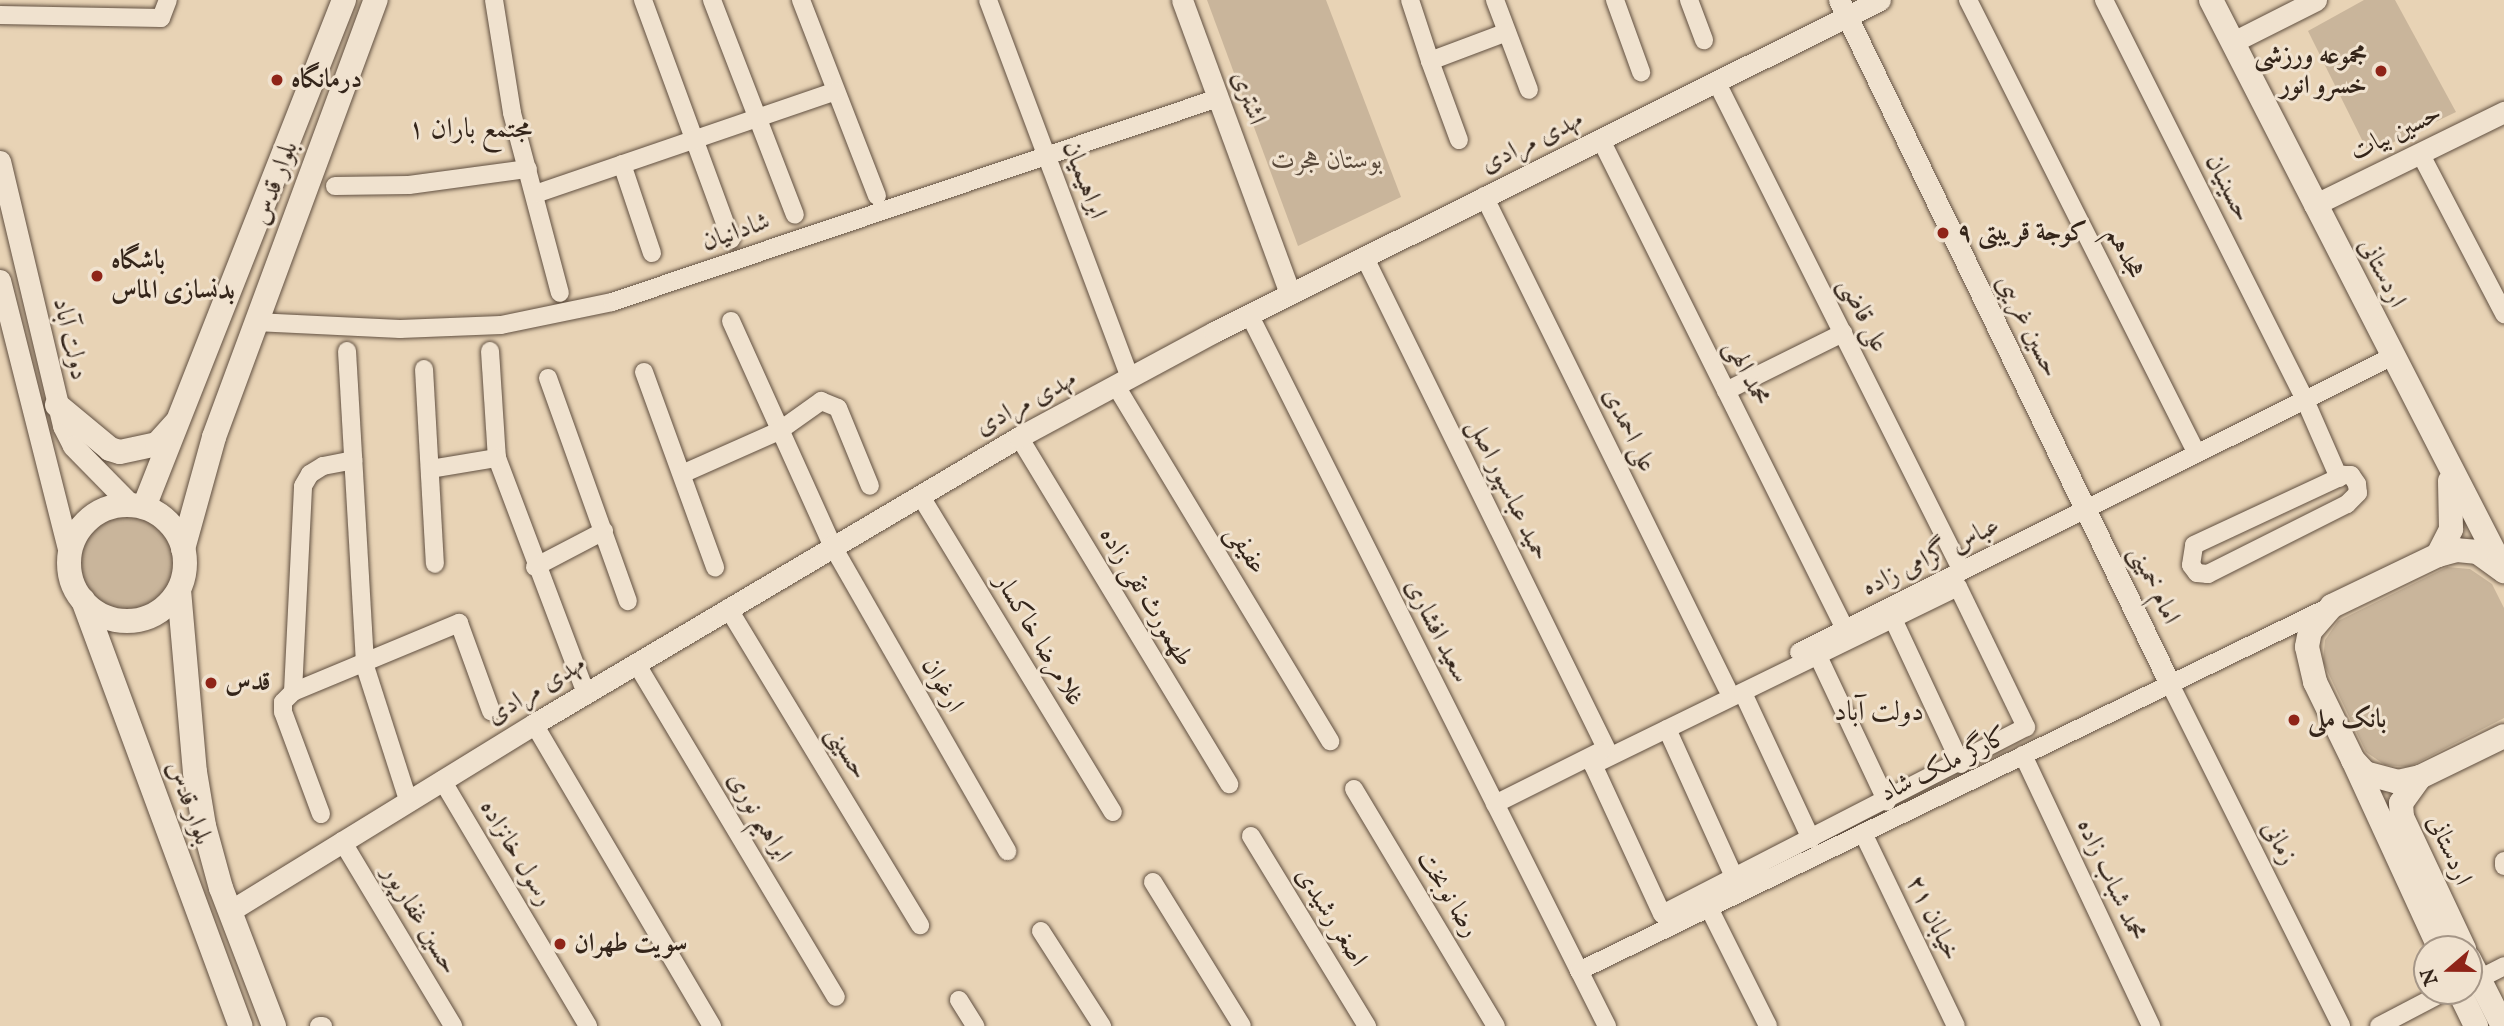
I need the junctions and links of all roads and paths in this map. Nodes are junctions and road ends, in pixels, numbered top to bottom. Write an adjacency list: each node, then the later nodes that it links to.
1 (168, 0): 21 (street)
2 (344, 0): 69 (main road, بلوار قدس)
3 (376, 0): 57 (main road, بلوار قدس)
4 (494, 0): 41 (street)
5 (643, 0): 35 (street)
6 (712, 0): 33 (street)
7 (801, 0): 30 (street)
8 (988, 0): 38 (street, ابراهیمیان)
9 (1182, 0): 31 (street, اشتری)
10 (1410, 0): 26 (street)
11 (1495, 0): 23 (street)
12 (1615, 0): 27 (street)
13 (1689, 0): 24 (street)
14 (1880, 0): 20 (street, مهدی مرادی)
15 (1968, 0): 72 (street, هجدهم)
16 (2104, 0): 67 (street, حسینیان)
17 (2211, 0): 25 (main road, اردستانی)
18 (2316, 0): 25 (street)
19 (34, 8): 21 (street); 22 (street)
20 (1842, 8): 28 (street, مهدی مرادی); 82 (street, حسین غریبی)
21 (108, 9)
22 (0, 15)
23 (1507, 32): 26 (street); 29 (street)
24 (1704, 40)
25 (2233, 42): 46 (main road, اردستانی)
26 (1430, 61): 34 (street)
27 (1641, 72)
28 (1717, 83): 36 (street, مهدی مرادی); 58 (street, علی قاضی)
29 (1529, 90)
30 (835, 91): 33 (street); 44 (street)
31 (1218, 98): 38 (street, شادانیان); 53 (street, اشتری)
32 (2504, 112): 37 (street, حسین بیات)
33 (759, 117): 35 (street); 47 (street)
34 (1459, 139)
35 (692, 140): 40 (street); 48 (street)
36 (1601, 140): 45 (street, مهدی مرادی); 66 (street, محمد الهی)
37 (2420, 153): 46 (street, حسین بیات); 55 (street)
38 (1047, 156): 57 (street, شادانیان); 65 (street, ابراهیمیان)
39 (0, 161): 68 (street, دولت آباد)
40 (621, 164): 43 (street); 49 (street)
41 (528, 169): 42 (street); 43 (street)
42 (335, 186)
43 (535, 194): 52 (street)
44 (877, 196)
45 (1484, 196): 50 (street, مهدی مرادی); 104 (street, علی احمدی)
46 (2314, 205): 61 (main road, اردستانی)
47 (795, 215)
48 (731, 239)
49 (652, 253)
50 (1364, 256): 53 (street, مهدی مرادی); 112 (street, حمید عباسپور اصل)
51 (0, 279): 87 (street)
52 (560, 293)
53 (1290, 293): 54 (street, مهدی مرادی)
54 (1249, 314): 65 (street, مهدی مرادی); 122 (street, سعید افشاری)
55 (2504, 314)
56 (731, 321): 70 (street, ارغوان)
57 (255, 322): 85 (main road, بلوار قدس)
58 (1843, 333): 66 (street); 91 (street, علی قاضی)
59 (347, 351): 74 (street)
60 (491, 351): 73 (street)
61 (2391, 357): 67 (street, عباس گرامی زاده); 75 (main road, اردستانی)
62 (424, 369): 76 (street)
63 (644, 372): 77 (street)
64 (548, 379): 83 (street)
65 (1123, 382): 71 (street, مهدی مرادی); 111 (street, عفیفی)
66 (1726, 390): 99 (street, محمد الهی)
67 (2305, 400): 72 (street, عباس گرامی زاده); 78 (street, حسینیان)
68 (57, 405): 69 (main road); 81 (street, دولت آباد)
69 (183, 414): 81 (main road, بلوار قدس)
70 (779, 431): 77 (street); 79 (street); 84 (street, ارغوان)
71 (1019, 437): 80 (street, مهدی مرادی); 118 (street, طهمورث تقی زاده)
72 (2197, 454): 82 (street, عباس گرامی زاده)
73 (497, 458): 76 (street); 90 (street)
74 (353, 460): 102 (street); 105 (street)
75 (2446, 463): 86 (main road); 92 (main road, اردستانی)
76 (432, 469): 88 (street)
77 (682, 474): 89 (street)
78 (2339, 478): 78 (street)
79 (870, 486)
80 (920, 495): 84 (street, مهدی مرادی); 123 (street, غلامرضا خاکسار)
81 (137, 506): 85 (main road); 87 (main road)
82 (2087, 509): 91 (street, عباس گرامی زاده); 103 (street, امام خمینی)
83 (604, 531): 90 (street); 95 (street)
84 (831, 545): 97 (street, مهدی مرادی); 129 (street, ارغوان)
85 (183, 549): 93 (main road)
86 (2438, 555): 92 (main road); 96 (main road)
87 (70, 556): 94 (main road)
88 (435, 564)
89 (715, 567)
90 (536, 568): 106 (street)
91 (1962, 571): 99 (street, عباس گرامی زاده)
92 (2504, 572)
93 (179, 590): 94 (main road); 133 (main road, بلوار قدس)
94 (83, 600): 146 (main road, بلوار قدس)
95 (628, 601)
96 (2332, 606): 103 (street, کارگر ملک شاد); 114 (main road, اردستانی)
97 (728, 608): 101 (street, مهدی مرادی); 134 (street, حسینی)
98 (1893, 619): 100 (street); 115 (street); 115 (street)
99 (1845, 629): 104 (street, عباس گرامی زاده)
100 (1818, 656): 104 (street); 121 (street)
101 (636, 663): 106 (street, مهدی مرادی); 141 (street, ابراهیم نوری)
102 (365, 666): 105 (street); 107 (street); 120 (street)
103 (2170, 684): 113 (street, کارگر ملک شاد); 160 (street, زمانی)
104 (1735, 690): 109 (street); 112 (street, عباس گرامی زاده); 127 (street, علی احمدی)
105 (293, 692): 124 (street)
106 (586, 693): 108 (street, مهدی مرادی)
107 (491, 711)
108 (534, 723): 117 (street, مهدی مرادی); 150 (street)
109 (1667, 729): 130 (street); 130 (street)
110 (2504, 736): 116 (main road)
111 (1330, 741)
112 (1606, 748): 122 (street, عباس گرامی زاده)
113 (2023, 755): 125 (street, کارگر ملک شاد); 159 (street, محمد شباب زاده)
114 (2353, 760): 116 (main road); 136 (main road, اردستانی)
115 (1961, 764): 121 (street)
116 (2420, 778): 137 (main road, اردستانی)
117 (442, 780): 120 (street, مهدی مرادی); 149 (street, رسول خانزاده)
118 (1229, 784)
119 (1354, 789): 155 (street, رضا نوبخت)
120 (408, 800): 128 (street, مهدی مرادی)
121 (1887, 802): 125 (street)
122 (1495, 804): 139 (street, سعید افشاری)
123 (1113, 812)
124 (321, 814)
125 (1869, 823): 127 (street); 132 (street, کارگر ملک شاد); 158 (street, خیابان ۲۱)
126 (1251, 836): 154 (street, اصغر رشیدی)
127 (1811, 839): 130 (street)
128 (342, 841): 133 (street, مهدی مرادی); 148 (street, حسین غفارپور)
129 (1007, 851)
130 (1734, 877)
131 (1153, 882): 153 (street)
132 (1709, 908): 139 (street, کارگر ملک شاد); 157 (street)
133 (230, 911): 147 (main road, بلوار قدس)
134 (920, 925)
135 (1041, 931): 152 (street)
136 (2434, 935)
137 (2457, 935)
138 (2504, 966): 140 (street)
139 (1578, 971): 156 (street, سعید افشاری)
140 (2483, 972)
141 (836, 997)
142 (2483, 997): 163 (main road)
143 (959, 1000): 151 (street)
144 (2419, 1005): 161 (street)
145 (2473, 1005): 162 (main road)
146 (241, 1026)
147 (274, 1026)
148 (453, 1026)
149 (588, 1026)
150 (712, 1026)
151 (975, 1026)
152 (1102, 1026)
153 (1242, 1026)
154 (1367, 1026)
155 (1496, 1026)
156 (1607, 1026)
157 (1768, 1026)
158 (1956, 1026)
159 (2151, 1026)
160 (2341, 1026)
161 (2379, 1026)
162 (2476, 1026)
163 (2503, 1026)

